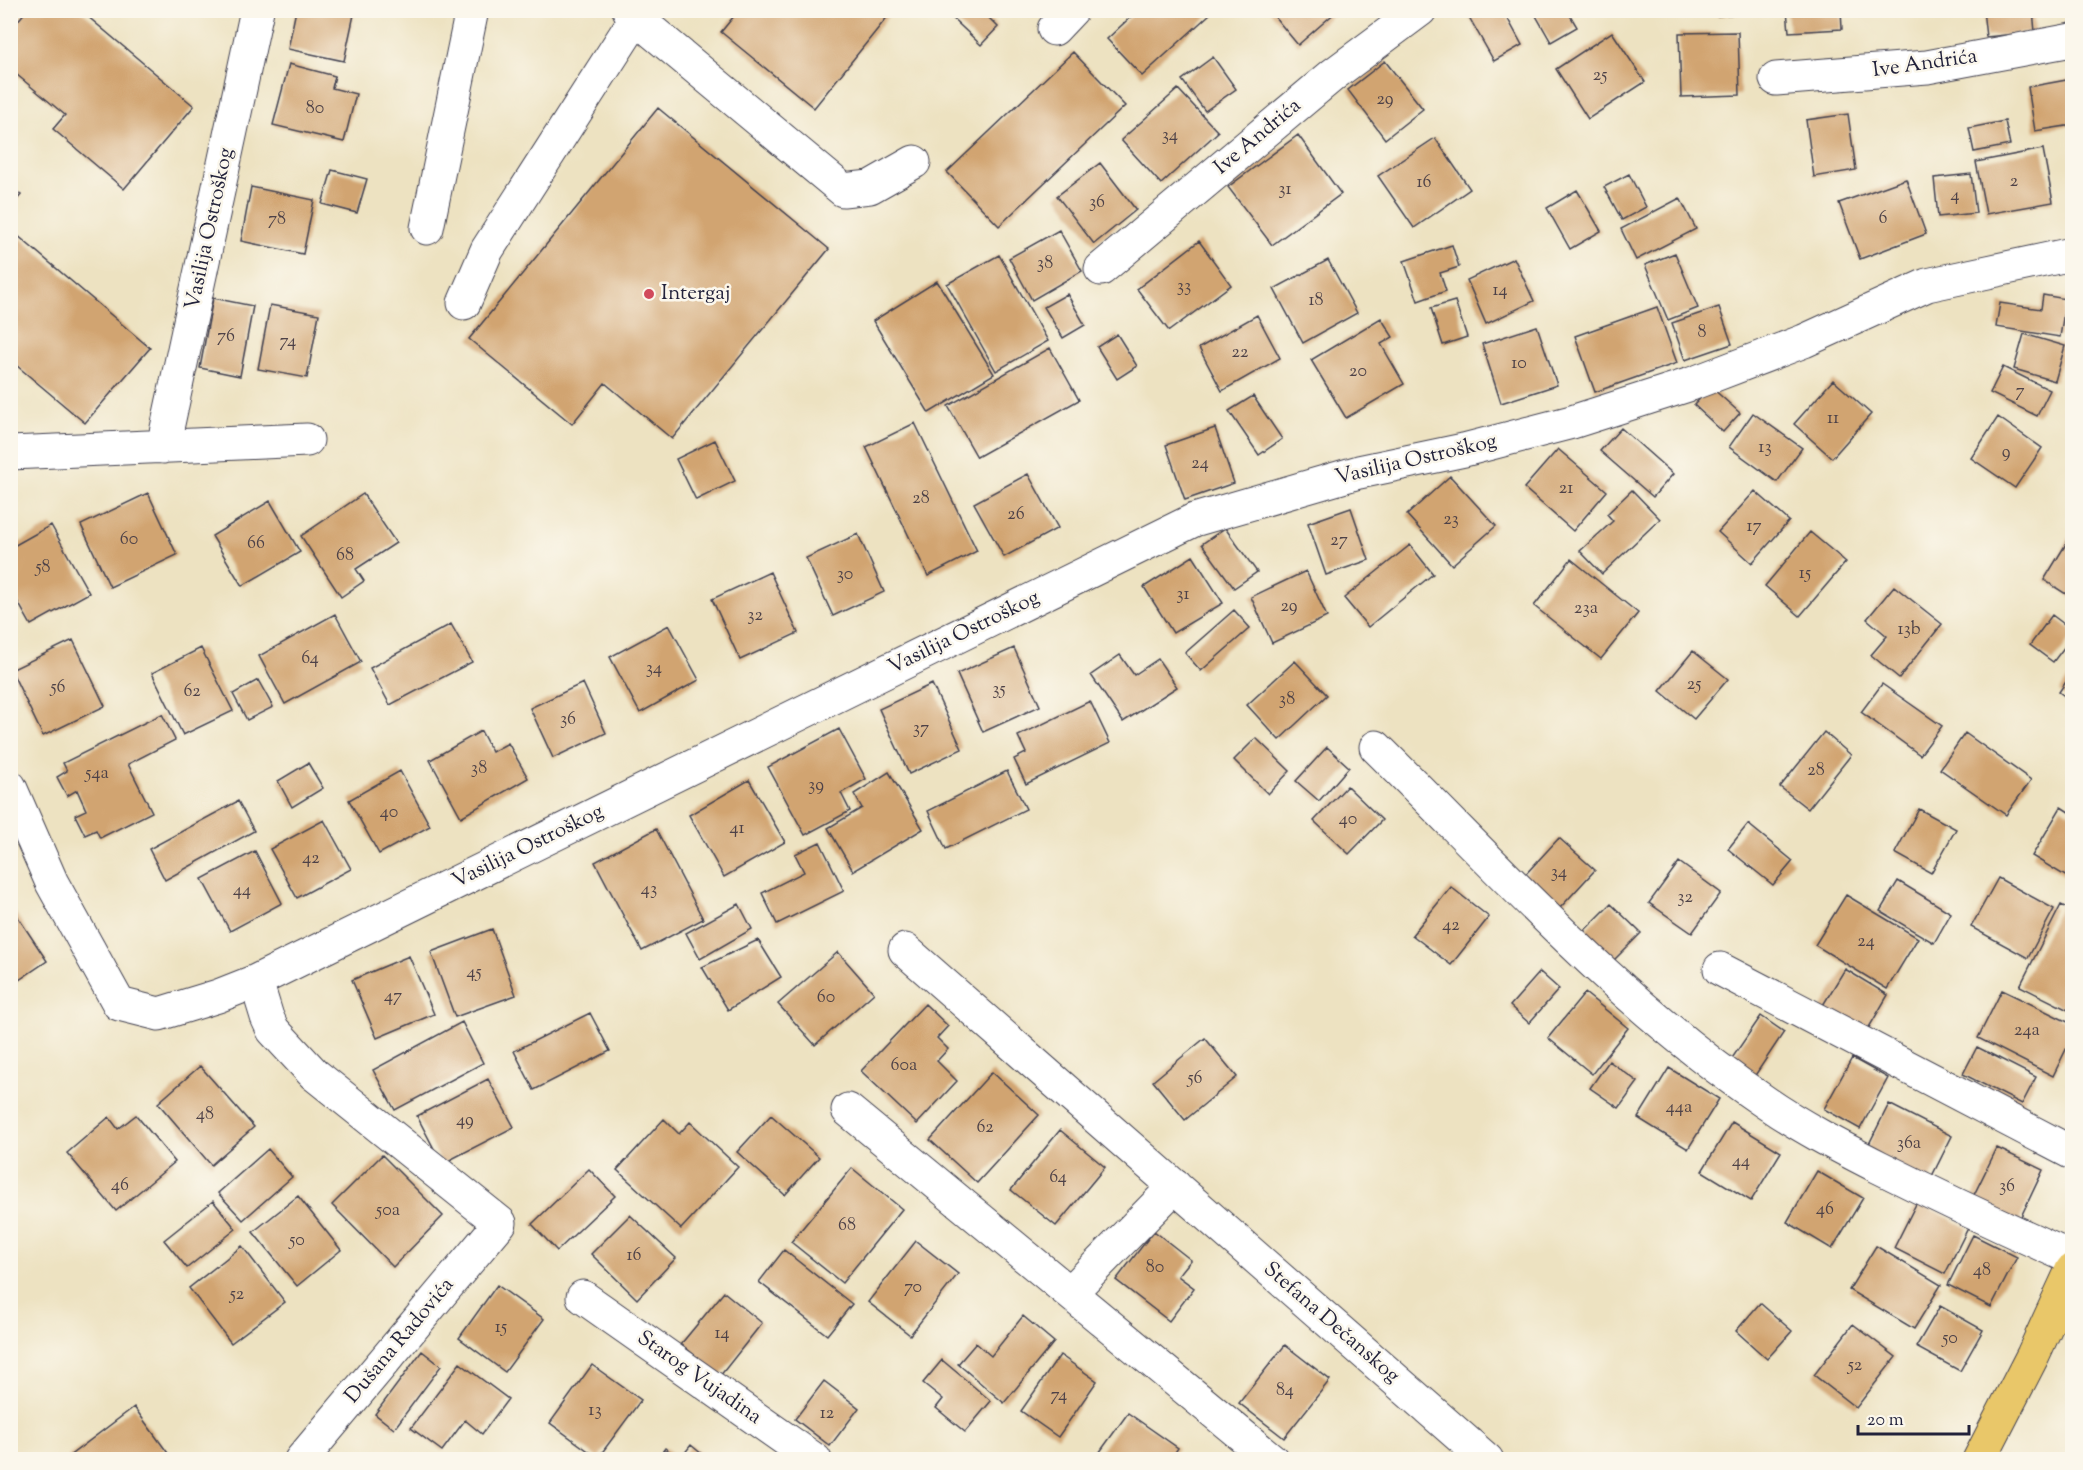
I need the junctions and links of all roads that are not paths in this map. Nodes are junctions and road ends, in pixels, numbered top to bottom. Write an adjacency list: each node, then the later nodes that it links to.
1 (257, 10): 13 (street, Vasilija Ostroškog)
2 (472, 10): 8 (street)
3 (1420, 10): 10 (street, Ive Andrića)
4 (636, 13): 7 (street); 11 (street)
5 (2073, 40): 6 (street, Ive Andrića)
6 (1776, 79)
7 (914, 162)
8 (427, 228)
9 (2073, 254): 19 (street, Vasilija Ostroškog)
10 (1101, 269)
11 (464, 303)
12 (307, 440): 13 (street)
13 (163, 447): 14 (street)
14 (10, 453)
15 (1376, 747): 23 (street)
16 (10, 787): 19 (street, Vasilija Ostroškog)
17 (905, 950): 22 (street, Stefana Dečanskog)
18 (1720, 969): 21 (street)
19 (256, 981): 27 (street, Dušana Radovića)
20 (848, 1110): 25 (street)
21 (2073, 1153)
22 (1175, 1186): 25 (street); 30 (street, Stefana Dečanskog)
23 (2073, 1258)
24 (2073, 1270): 31 (main road)
25 (1070, 1293): 29 (street)
26 (583, 1297): 28 (street, Starog Vujadina)
27 (301, 1460)
28 (815, 1460)
29 (1272, 1460)
30 (1486, 1460)
31 (1979, 1460)

